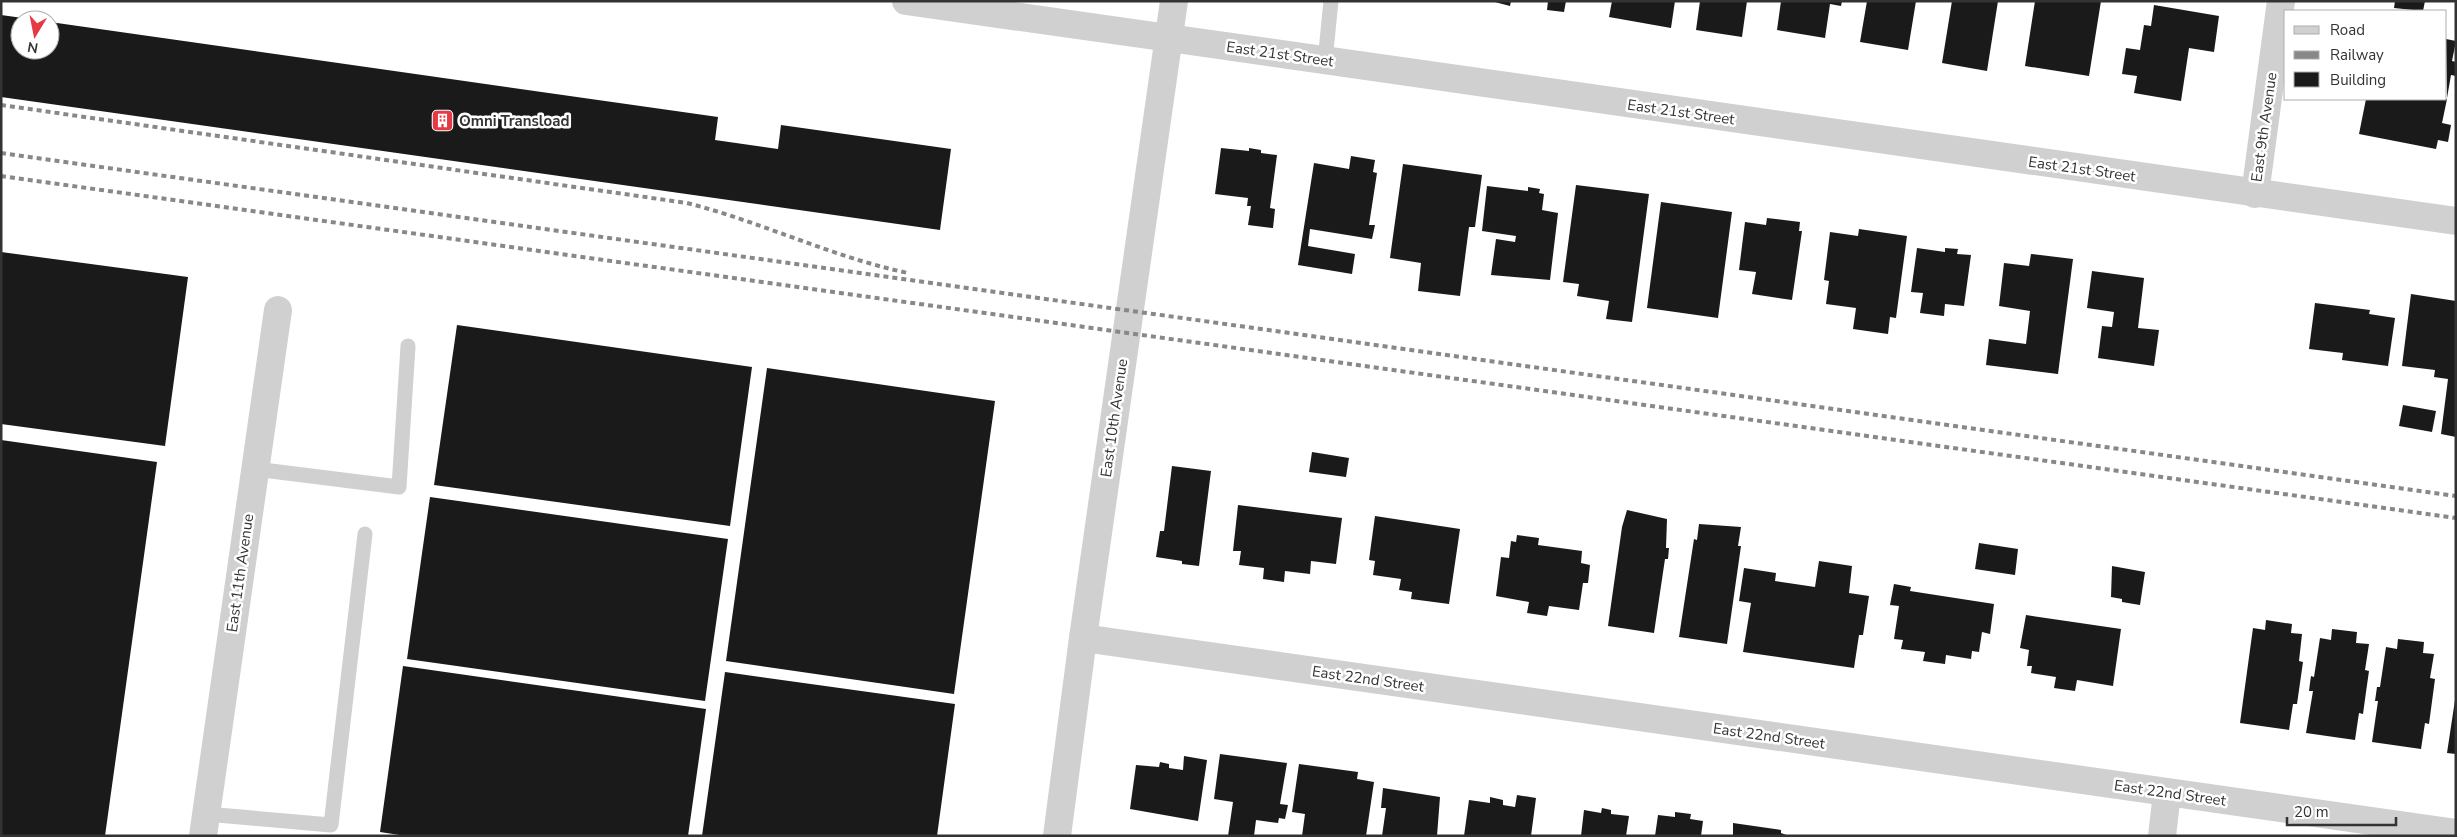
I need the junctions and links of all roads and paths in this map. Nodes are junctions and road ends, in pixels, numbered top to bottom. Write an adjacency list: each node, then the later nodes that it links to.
1 (906, 1): 5 (street, East 21st Street)
2 (1174, 1): 5 (street, East 10th Avenue)
3 (1331, 1): 6 (lane)
4 (2281, 1): 7 (street, East 9th Avenue)
5 (1169, 38): 6 (street, East 21st Street); 13 (street, East 10th Avenue)
6 (1325, 61): 7 (street, East 21st Street)
7 (2254, 194): 8 (street, East 21st Street)
8 (2456, 221)
9 (278, 310): 11 (street, East 11th Avenue)
10 (408, 346): 11 (lane)
11 (255, 470): 15 (street, East 11th Avenue)
12 (366, 534): 15 (lane)
13 (1083, 638): 14 (street, East 22nd Street); 17 (street, East 10th Avenue)
14 (2167, 793): 16 (street, East 22nd Street); 18 (street)
15 (204, 825)
16 (2456, 833)
17 (1058, 836)
18 (2162, 836)

